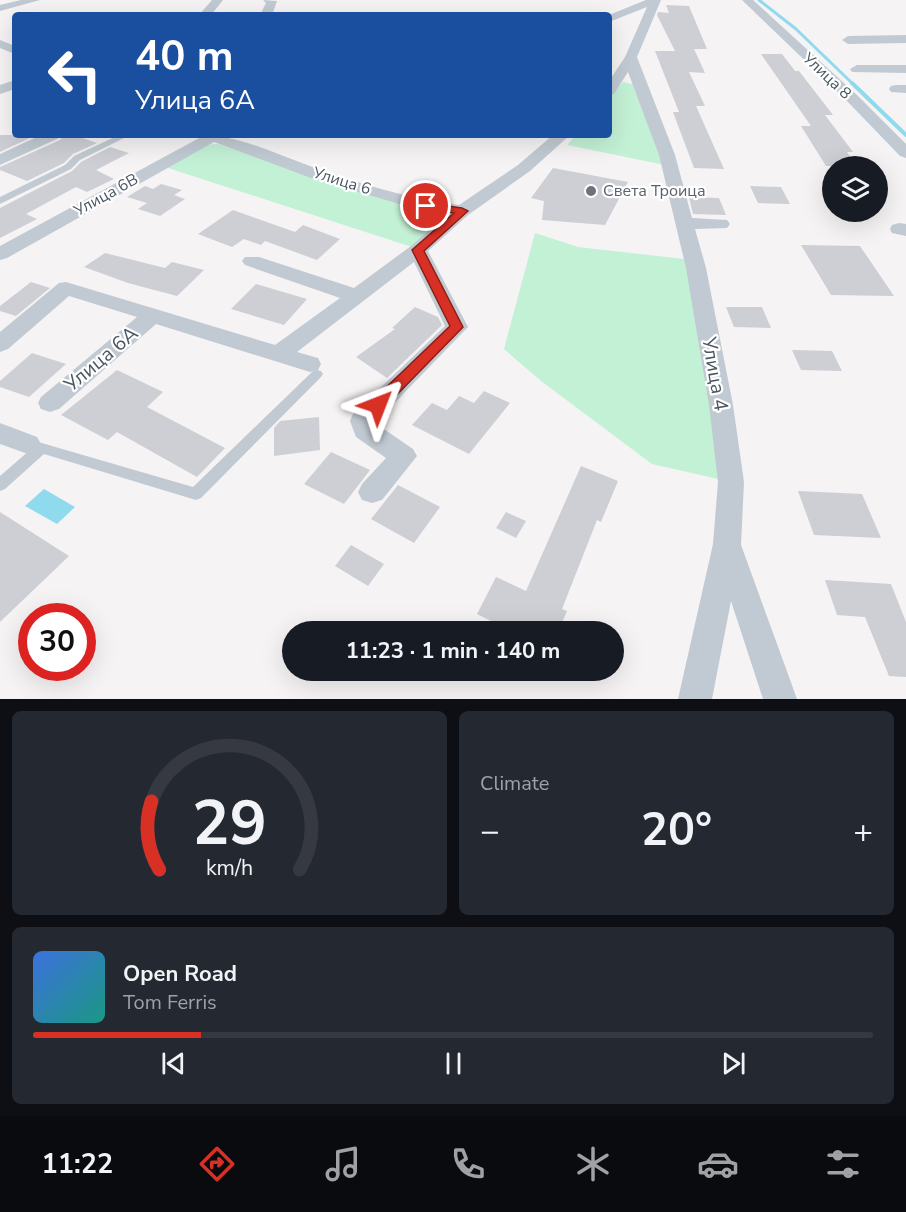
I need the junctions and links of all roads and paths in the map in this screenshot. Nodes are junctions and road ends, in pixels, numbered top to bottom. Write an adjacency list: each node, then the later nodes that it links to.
1 (35, 0): 6 (street)
2 (218, 0): 7 (street)
3 (268, 0): 8 (street)
4 (656, 0): 9 (street); 14 (street)
5 (747, 0): 23 (street, Улица 8)
6 (0, 8)
7 (208, 12)
8 (267, 12)
9 (612, 18)
10 (906, 39): 11 (street)
11 (848, 40)
12 (906, 46): 13 (street)
13 (861, 48)
14 (619, 59): 17 (street); 27 (street, Улица 4)
15 (857, 69): 16 (street)
16 (906, 69)
17 (612, 81)
18 (48, 138): 24 (street)
19 (119, 138): 25 (lane)
20 (206, 138): 30 (street, Улица 6B)
21 (216, 138): 26 (street, Улица 6)
22 (559, 138): 26 (street)
23 (906, 153)
24 (0, 160)
25 (0, 201)
26 (462, 211): 29 (street)
27 (684, 223): 28 (street); 42 (street, Улица 4)
28 (721, 224)
29 (418, 250): 32 (street); 41 (street)
30 (0, 254)
31 (252, 261): 32 (street)
32 (357, 296): 35 (street)
33 (153, 315): 34 (street, Улица 6A); 35 (street, Улица 6A); 37 (street, Улица 6A)
34 (0, 344)
35 (280, 353): 36 (street, Улица 6A)
36 (313, 369): 39 (lane)
37 (50, 403)
38 (0, 433): 39 (street)
39 (34, 446): 40 (lane)
40 (0, 485)
41 (372, 492)
42 (727, 544): 43 (street, Улица 4); 44 (street)
43 (695, 699)
44 (780, 699)

